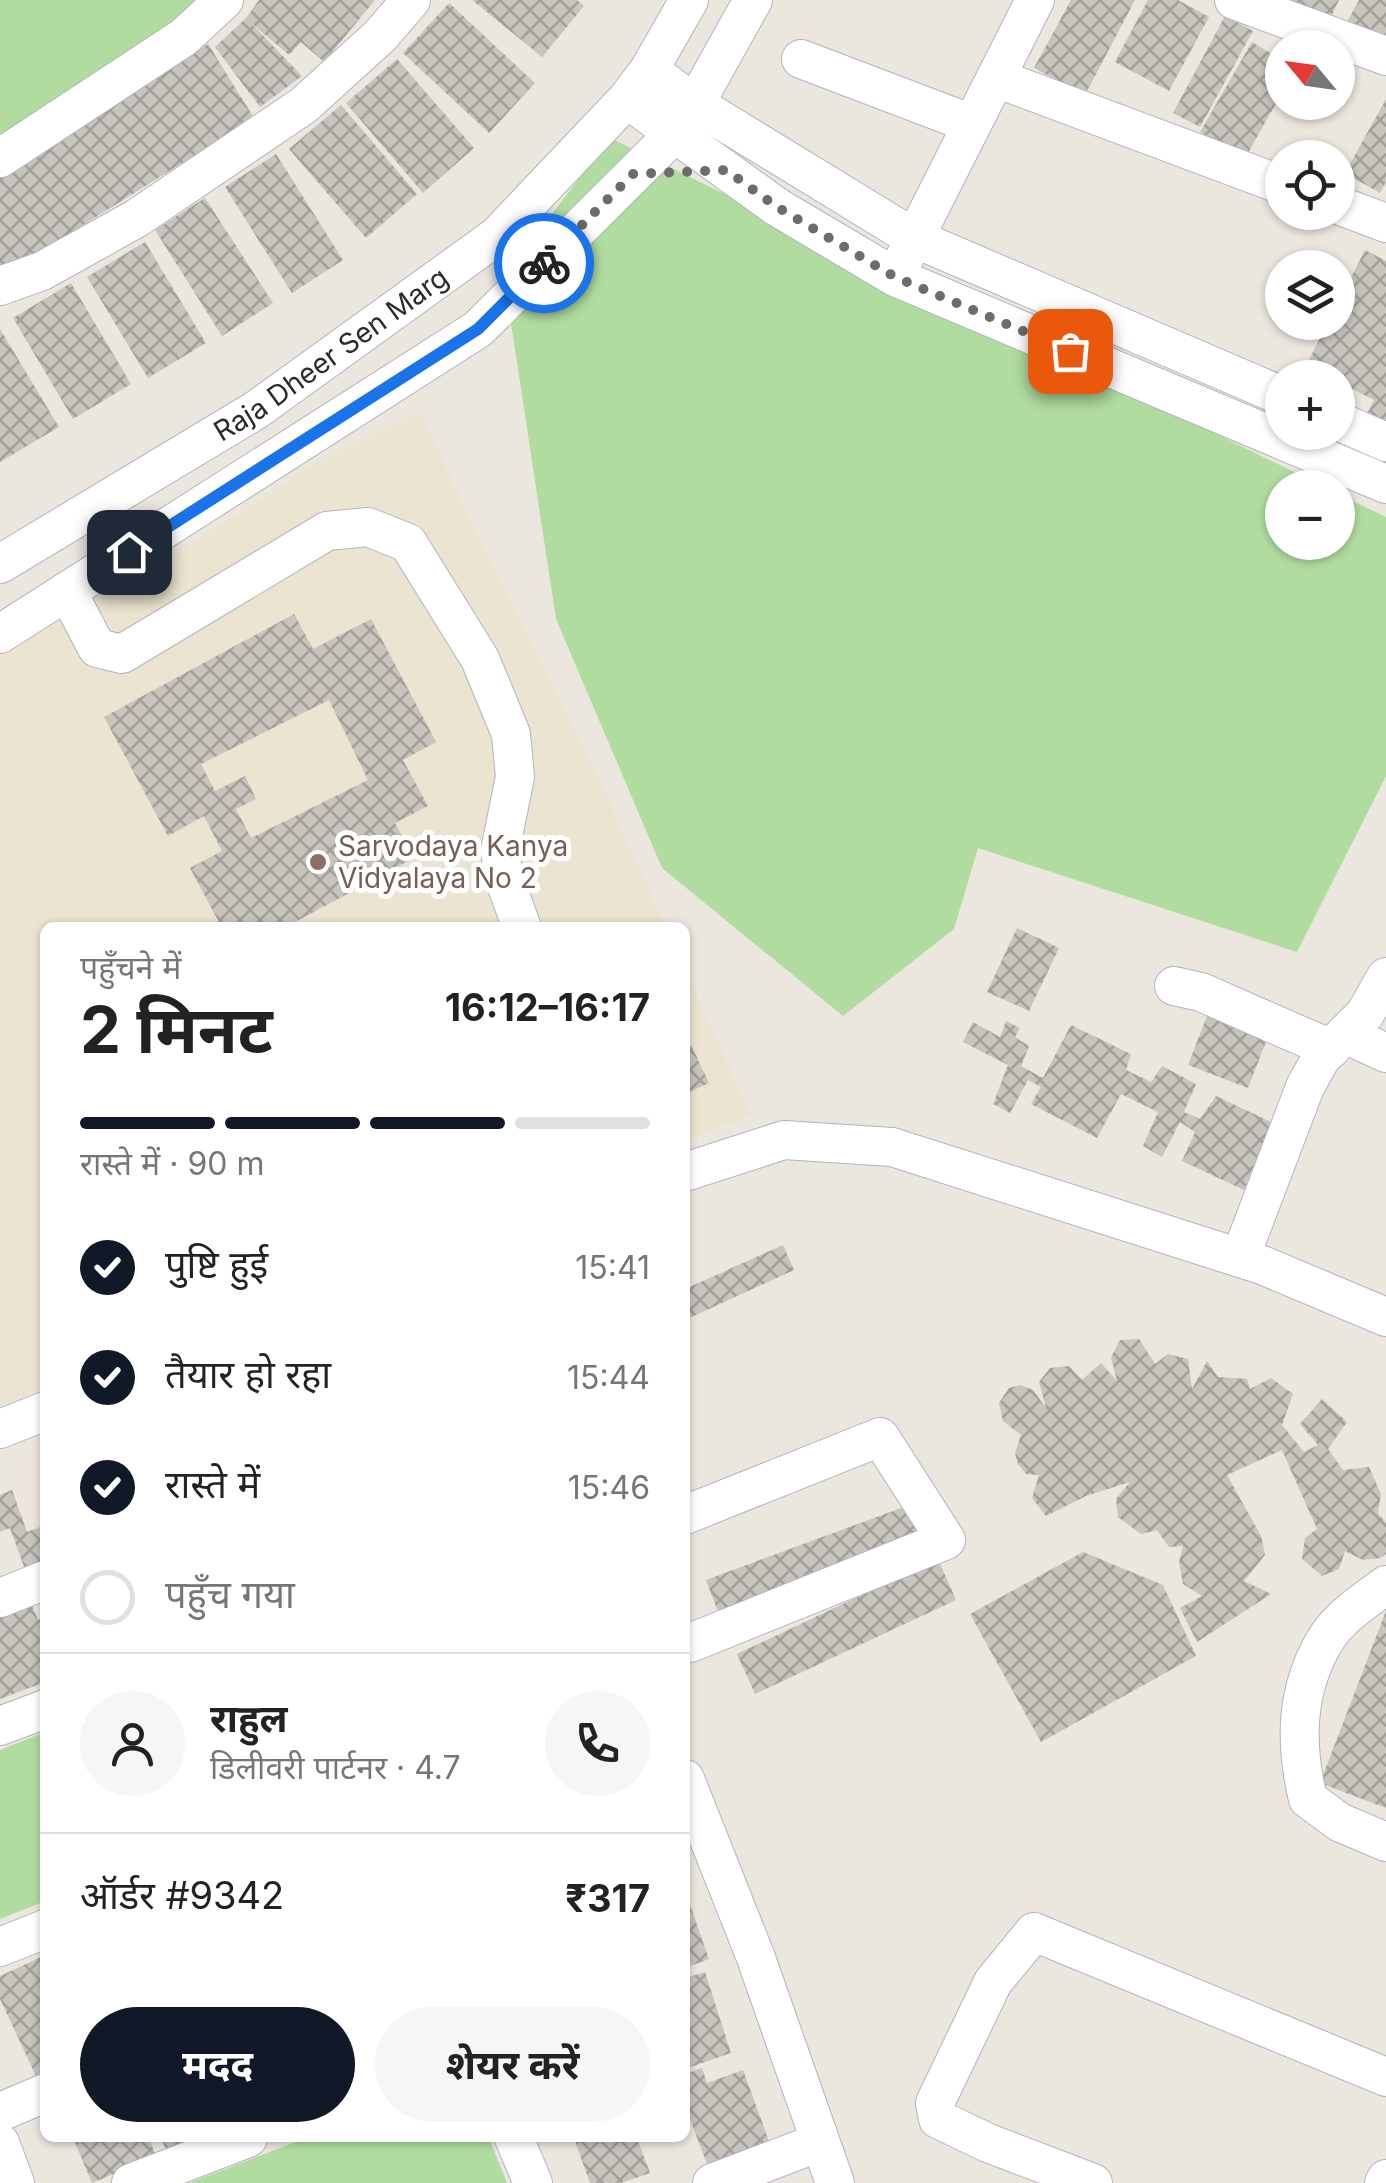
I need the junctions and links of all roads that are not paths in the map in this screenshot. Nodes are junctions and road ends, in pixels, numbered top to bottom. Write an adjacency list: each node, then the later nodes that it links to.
1 (224, 0): 15 (street)
2 (411, 0): 23 (street)
3 (689, 0): 11 (street, Raja Dheer Sen Marg)
4 (753, 0): 9 (street, Raja Dheer Sen Marg)
5 (1035, 0): 10 (street)
6 (1234, 0): 7 (street)
7 (1386, 56)
8 (801, 59): 13 (street)
9 (718, 62): 12 (street, Raja Dheer Sen Marg); 14 (street)
10 (996, 78): 13 (street); 18 (street)
11 (638, 84): 12 (street); 28 (street, Raja Dheer Sen Marg)
12 (685, 118): 14 (street); 16 (street); 17 (street, Raja Dheer Sen Marg)
13 (972, 124): 21 (street)
14 (751, 138): 21 (street)
15 (0, 158)
16 (726, 170): 17 (street); 22 (street)
17 (633, 174): 29 (street, Raja Dheer Sen Marg)
18 (1265, 178)
19 (1355, 211): 20 (street)
20 (1386, 223)
21 (914, 238): 22 (street); 24 (street)
22 (895, 277): 27 (street)
23 (0, 286)
24 (1265, 389)
25 (1355, 428): 26 (street)
26 (1386, 442)
27 (1386, 484)
28 (0, 564)
29 (67, 591): 30 (street, Raja Dheer Sen Marg); 31 (street)
30 (0, 634)
31 (520, 922)
32 (1386, 977): 34 (street)
33 (1174, 986): 34 (street)
34 (1339, 1042): 35 (street); 37 (street)
35 (1386, 1053)
36 (690, 1170): 37 (street)
37 (1240, 1258): 38 (street)
38 (1386, 1317)
39 (40, 1413): 40 (street)
40 (0, 1429)
41 (690, 1513): 45 (street)
42 (40, 1582): 44 (street)
43 (1386, 1585): 49 (street)
44 (0, 1598)
45 (690, 1643)
46 (40, 1710): 47 (street)
47 (0, 1726)
48 (690, 1792): 57 (street)
49 (1386, 1842)
50 (40, 1931): 51 (street)
51 (0, 1946)
52 (1386, 2078): 64 (street)
53 (40, 2095): 54 (street)
54 (0, 2112)
55 (238, 2142): 60 (street)
56 (516, 2142): 61 (street)
57 (820, 2142): 62 (street); 63 (street)
58 (0, 2144): 59 (street)
59 (15, 2183)
60 (131, 2183)
61 (533, 2183)
62 (712, 2183)
63 (835, 2183)
64 (1093, 2183)

